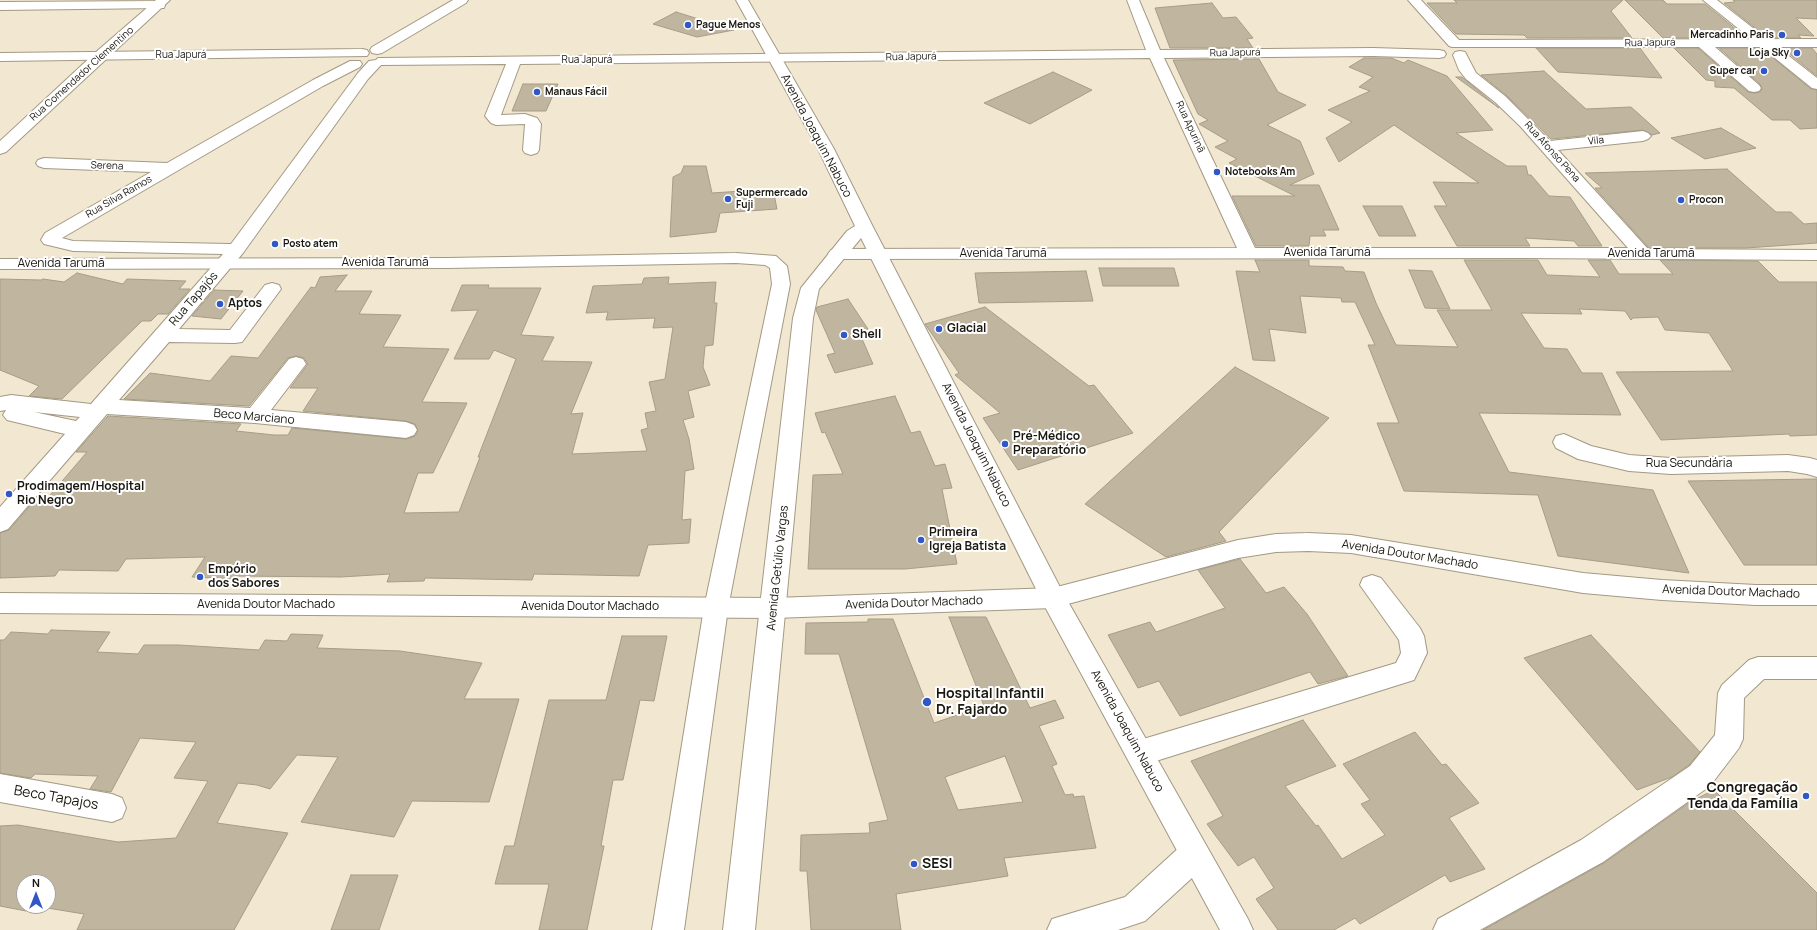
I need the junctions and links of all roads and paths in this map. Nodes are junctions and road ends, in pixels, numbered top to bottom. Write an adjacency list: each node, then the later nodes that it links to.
1 (462, 0): 18 (street)
2 (742, 0): 16 (street, Avenida Joaquim Nabuco)
3 (1133, 0): 15 (street, Rua Apurinã)
4 (1406, 0): 13 (street, Rua Afonso Pena)
5 (1414, 0): 14 (street, Rua Afonso Pena)
6 (1709, 0): 11 (street)
7 (162, 2): 8 (street); 19 (street, Rua Comendador Clementino)
8 (42, 3): 9 (street)
9 (0, 6)
10 (1702, 43): 11 (street, Rua Japurá); 14 (street, Rua Japurá); 24 (street)
11 (1762, 43): 12 (street, Rua Japurá); 23 (street)
12 (1817, 44)
13 (1436, 47): 14 (street, Rua Japurá); 15 (street, Rua Japurá); 25 (street, Rua Afonso Pena)
14 (1459, 48): 25 (street, Rua Afonso Pena)
15 (1153, 50): 16 (street, Rua Japurá); 33 (street, Rua Apurinã)
16 (772, 54): 18 (street, Rua Japurá); 21 (street, Rua Japurá); 32 (street, Avenida Joaquim Nabuco)
17 (0, 57): 19 (street, Rua Japurá)
18 (380, 57): 20 (street, Rua Japurá); 21 (street, Rua Japurá); 39 (street, Rua Tapajós)
19 (96, 59): 20 (street, Rua Japurá); 22 (street, Rua Japurá); 28 (street, Rua Comendador Clementino)
20 (357, 59): 31 (street, Rua Silva Ramos)
21 (515, 60): 29 (street)
22 (0, 65)
23 (1817, 85)
24 (1754, 88)
25 (1510, 113): 27 (street, Rua Afonso Pena); 37 (street, Rua Afonso Pena)
26 (1643, 136): 27 (street, Vila)
27 (1548, 146): 34 (street, Rua Afonso Pena)
28 (0, 149)
29 (531, 150)
30 (44, 164): 31 (street, Serena)
31 (169, 168): 39 (street, Rua Silva Ramos)
32 (864, 227): 35 (street, Avenida Getúlio Vargas); 36 (street, Avenida Joaquim Nabuco)
33 (1248, 253): 36 (street, Avenida Tarumã); 37 (street, Avenida Tarumã)
34 (1642, 253): 37 (street, Avenida Tarumã); 38 (street, Avenida Tarumã)
35 (837, 254): 36 (street, Avenida Tarumã); 58 (street, Avenida Getúlio Vargas)
36 (879, 254): 55 (street, Avenida Joaquim Nabuco)
37 (1625, 254)
38 (1817, 255)
39 (231, 256): 40 (street, Avenida Tarumã); 42 (street, Rua Tapajós); 57 (street, Avenida Tarumã)
40 (0, 264)
41 (272, 289): 42 (street)
42 (163, 335): 45 (street, Rua Tapajós)
43 (296, 364): 47 (street)
44 (0, 404): 45 (street, Beco Marciano)
45 (99, 409): 47 (street, Beco Marciano); 48 (street, Rua Tapajós)
46 (0, 410): 48 (street)
47 (255, 416): 49 (street, Beco Marciano)
48 (80, 430): 52 (street, Rua Tapajós)
49 (406, 430)
50 (1564, 442): 51 (street, Rua Secundária)
51 (1817, 469)
52 (0, 523)
53 (1372, 585): 60 (street)
54 (1817, 595): 55 (street, Avenida Doutor Machado)
55 (1053, 598): 58 (street, Avenida Doutor Machado); 60 (street, Avenida Joaquim Nabuco)
56 (0, 603): 57 (street, Avenida Doutor Machado)
57 (716, 608): 58 (street, Avenida Doutor Machado); 64 (street)
58 (774, 608): 65 (street, Avenida Getúlio Vargas)
59 (1817, 668): 68 (street)
60 (1140, 753): 63 (street, Avenida Joaquim Nabuco)
61 (0, 788): 62 (street, Beco Tapajos)
62 (112, 808)
63 (1194, 855): 66 (street); 67 (street, Avenida Joaquim Nabuco)
64 (668, 930)
65 (739, 930)
66 (1063, 930)
67 (1237, 930)
68 (1448, 930)

